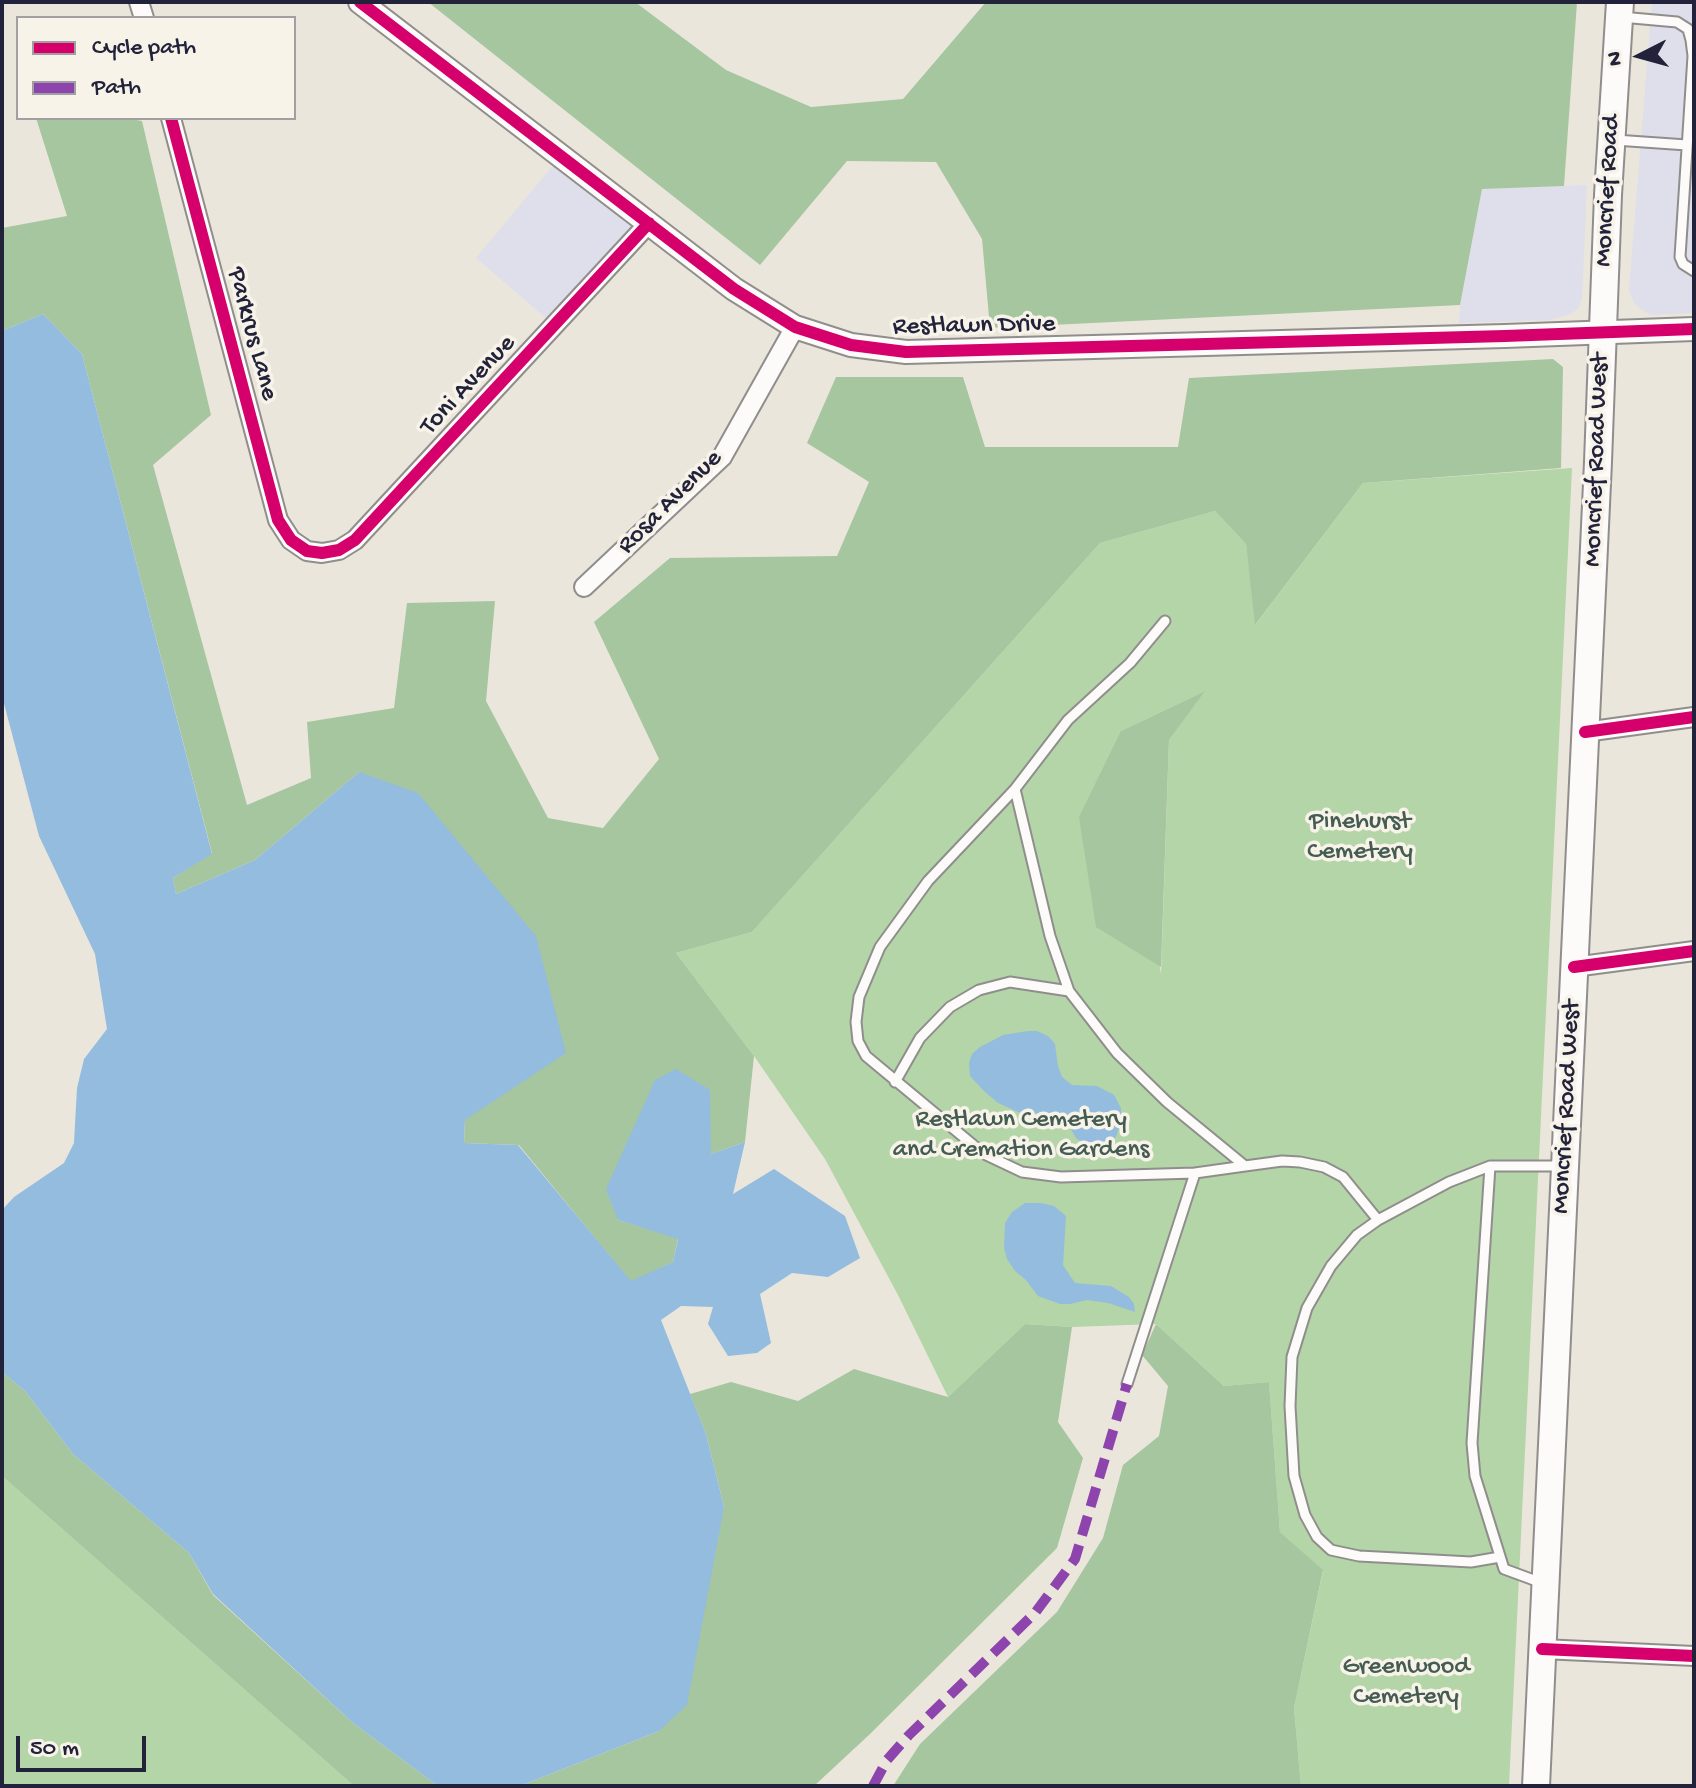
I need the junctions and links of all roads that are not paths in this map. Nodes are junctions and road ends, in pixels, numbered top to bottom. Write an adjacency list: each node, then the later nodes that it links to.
1 (360, 2): 6 (street, Restlawn Drive)
2 (1619, 9): 4 (main road, Moncrief Road); 5 (lane)
3 (172, 120): 11 (street, Parkrus Lane)
4 (1611, 139): 5 (lane); 10 (main road, Moncrief Road)
5 (1687, 145): 7 (lane)
6 (649, 223): 8 (street, Restlawn Drive); 11 (street, Toni Avenue)
7 (1694, 271)
8 (795, 327): 10 (street, Restlawn Drive); 12 (street, Rosa Avenue)
9 (1694, 329): 10 (street, Restlawn Drive)
10 (1603, 332): 15 (main road, Moncrief Road West)
11 (307, 551)
12 (584, 587)
13 (1165, 621): 16 (lane)
14 (1694, 717): 15 (street)
15 (1585, 732): 18 (main road, Moncrief Road West)
16 (1015, 789): 19 (lane); 20 (lane)
17 (1694, 951): 18 (street)
18 (1574, 967): 23 (main road, Moncrief Road West)
19 (1069, 991): 20 (lane); 21 (lane)
20 (895, 1082): 24 (lane)
21 (1245, 1166): 24 (lane); 25 (lane)
22 (1490, 1166): 23 (lane); 25 (lane); 27 (lane)
23 (1565, 1166): 28 (main road, Moncrief Road West)
24 (1195, 1173): 26 (lane)
25 (1378, 1220): 27 (lane)
26 (1127, 1384)
27 (1500, 1557): 28 (lane)
28 (1545, 1584): 29 (main road, Moncrief Road West)
29 (1542, 1649): 30 (street); 31 (main road, Moncrief Road West)
30 (1694, 1656)
31 (1536, 1786)

